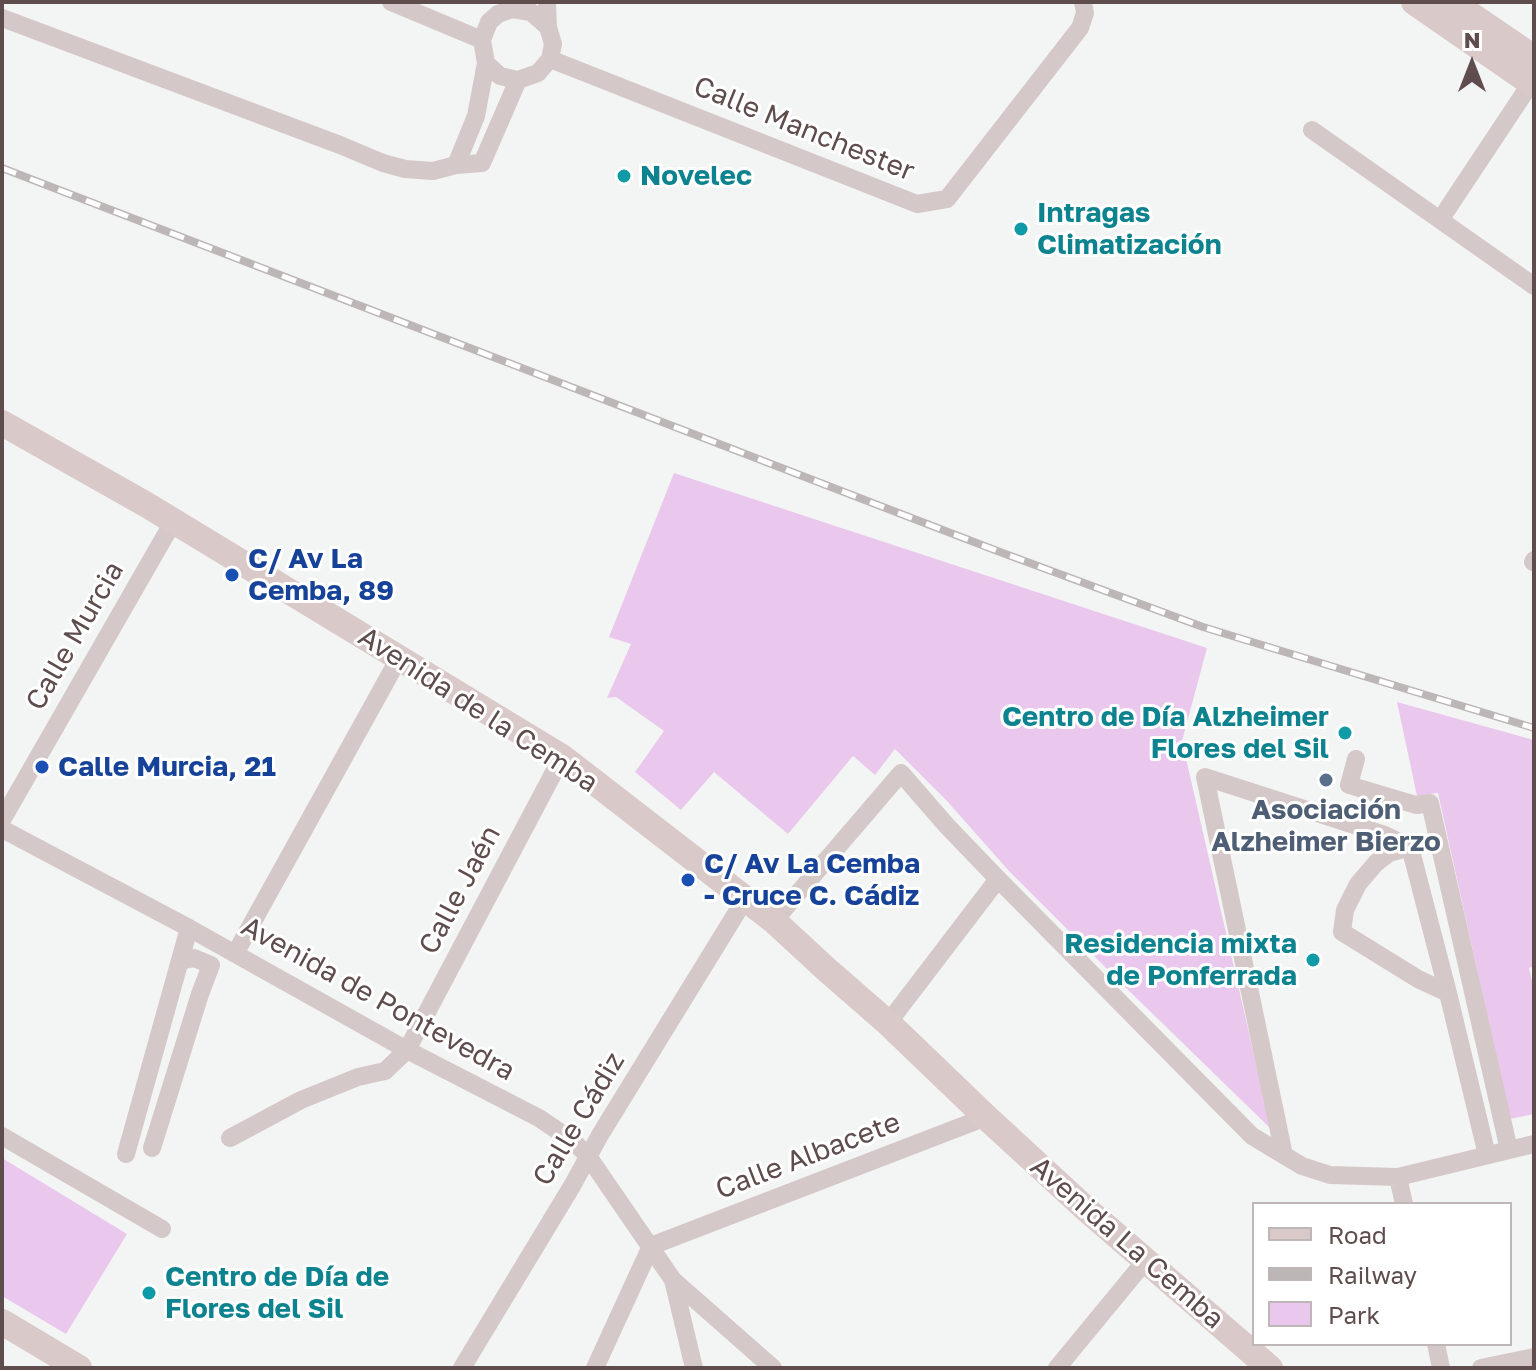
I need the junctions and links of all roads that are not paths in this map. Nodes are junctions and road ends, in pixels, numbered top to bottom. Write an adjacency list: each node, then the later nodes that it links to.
1 (391, 2): 9 (street)
2 (547, 2): 8 (street)
3 (1083, 2): 10 (street, Calle Manchester)
4 (1414, 2): 12 (street)
5 (1452, 2): 12 (street)
6 (515, 6): 8 (street); 9 (street)
7 (2, 18): 15 (street)
8 (548, 27): 10 (street)
9 (482, 40): 11 (street)
10 (550, 59): 13 (street)
11 (486, 63): 13 (street); 15 (street)
12 (1533, 75): 16 (street)
13 (518, 80): 15 (street)
14 (1312, 130): 16 (street)
15 (456, 165)
16 (1440, 220): 17 (street)
17 (1534, 286)
18 (2, 423): 19 (street, Avenida de la Cemba)
19 (173, 522): 20 (street, Avenida de la Cemba); 23 (street, Calle Murcia)
20 (399, 658): 21 (street, Avenida de la Cemba); 30 (street)
21 (562, 757): 27 (street, Avenida de la Cemba); 34 (street, Calle Jaén)
22 (1356, 759): 40 (street)
23 (2, 820)
24 (2, 829): 29 (street, Avenida de Pontevedra)
25 (1410, 847): 32 (street); 32 (street); 42 (street)
26 (998, 879): 28 (street); 33 (street); 42 (street)
27 (745, 899): 28 (street, Avenida de la Cemba); 44 (street, Calle Cádiz)
28 (774, 921): 33 (street, Avenida de la Cemba)
29 (189, 928): 30 (street, Avenida de Pontevedra); 31 (street)
30 (235, 954): 34 (street, Avenida de Pontevedra)
31 (180, 961): 39 (street); 41 (street)
32 (1448, 993): 43 (street)
33 (888, 1023): 35 (street, Avenida de la Cemba)
34 (407, 1050): 37 (street); 44 (street, Avenida de Pontevedra)
35 (986, 1117): 48 (street, Calle Albacete); 49 (street, Avenida La Cemba)
36 (2, 1136): 47 (street)
37 (230, 1138)
38 (1534, 1144): 40 (street)
39 (152, 1148)
40 (1509, 1150): 43 (street)
41 (126, 1154)
42 (1284, 1155): 45 (street)
43 (1487, 1155): 45 (street)
44 (588, 1156): 48 (street, Avenida de Pontevedra); 58 (street, Calle Cádiz)
45 (1398, 1177): 46 (street)
46 (1404, 1202)
47 (162, 1229)
48 (651, 1246): 50 (street, Avenida de Pontevedra); 59 (street)
49 (1146, 1260): 62 (street); 63 (street, Avenida La Cemba)
50 (673, 1280): 51 (street, Avenida de Pontevedra); 53 (street, Avenida de Pontevedra)
51 (717, 1319): 53 (street); 56 (street, Avenida de Pontevedra)
52 (2, 1322): 57 (street)
53 (688, 1341): 60 (street, Avenida de Pontevedra)
54 (1436, 1346): 64 (street)
55 (1534, 1357): 65 (street)
56 (753, 1362): 61 (street, Avenida de Pontevedra)
57 (79, 1368)
58 (462, 1368)
59 (595, 1368)
60 (694, 1368)
61 (773, 1368)
62 (1057, 1368)
63 (1270, 1368)
64 (1441, 1368)
65 (1481, 1368)

